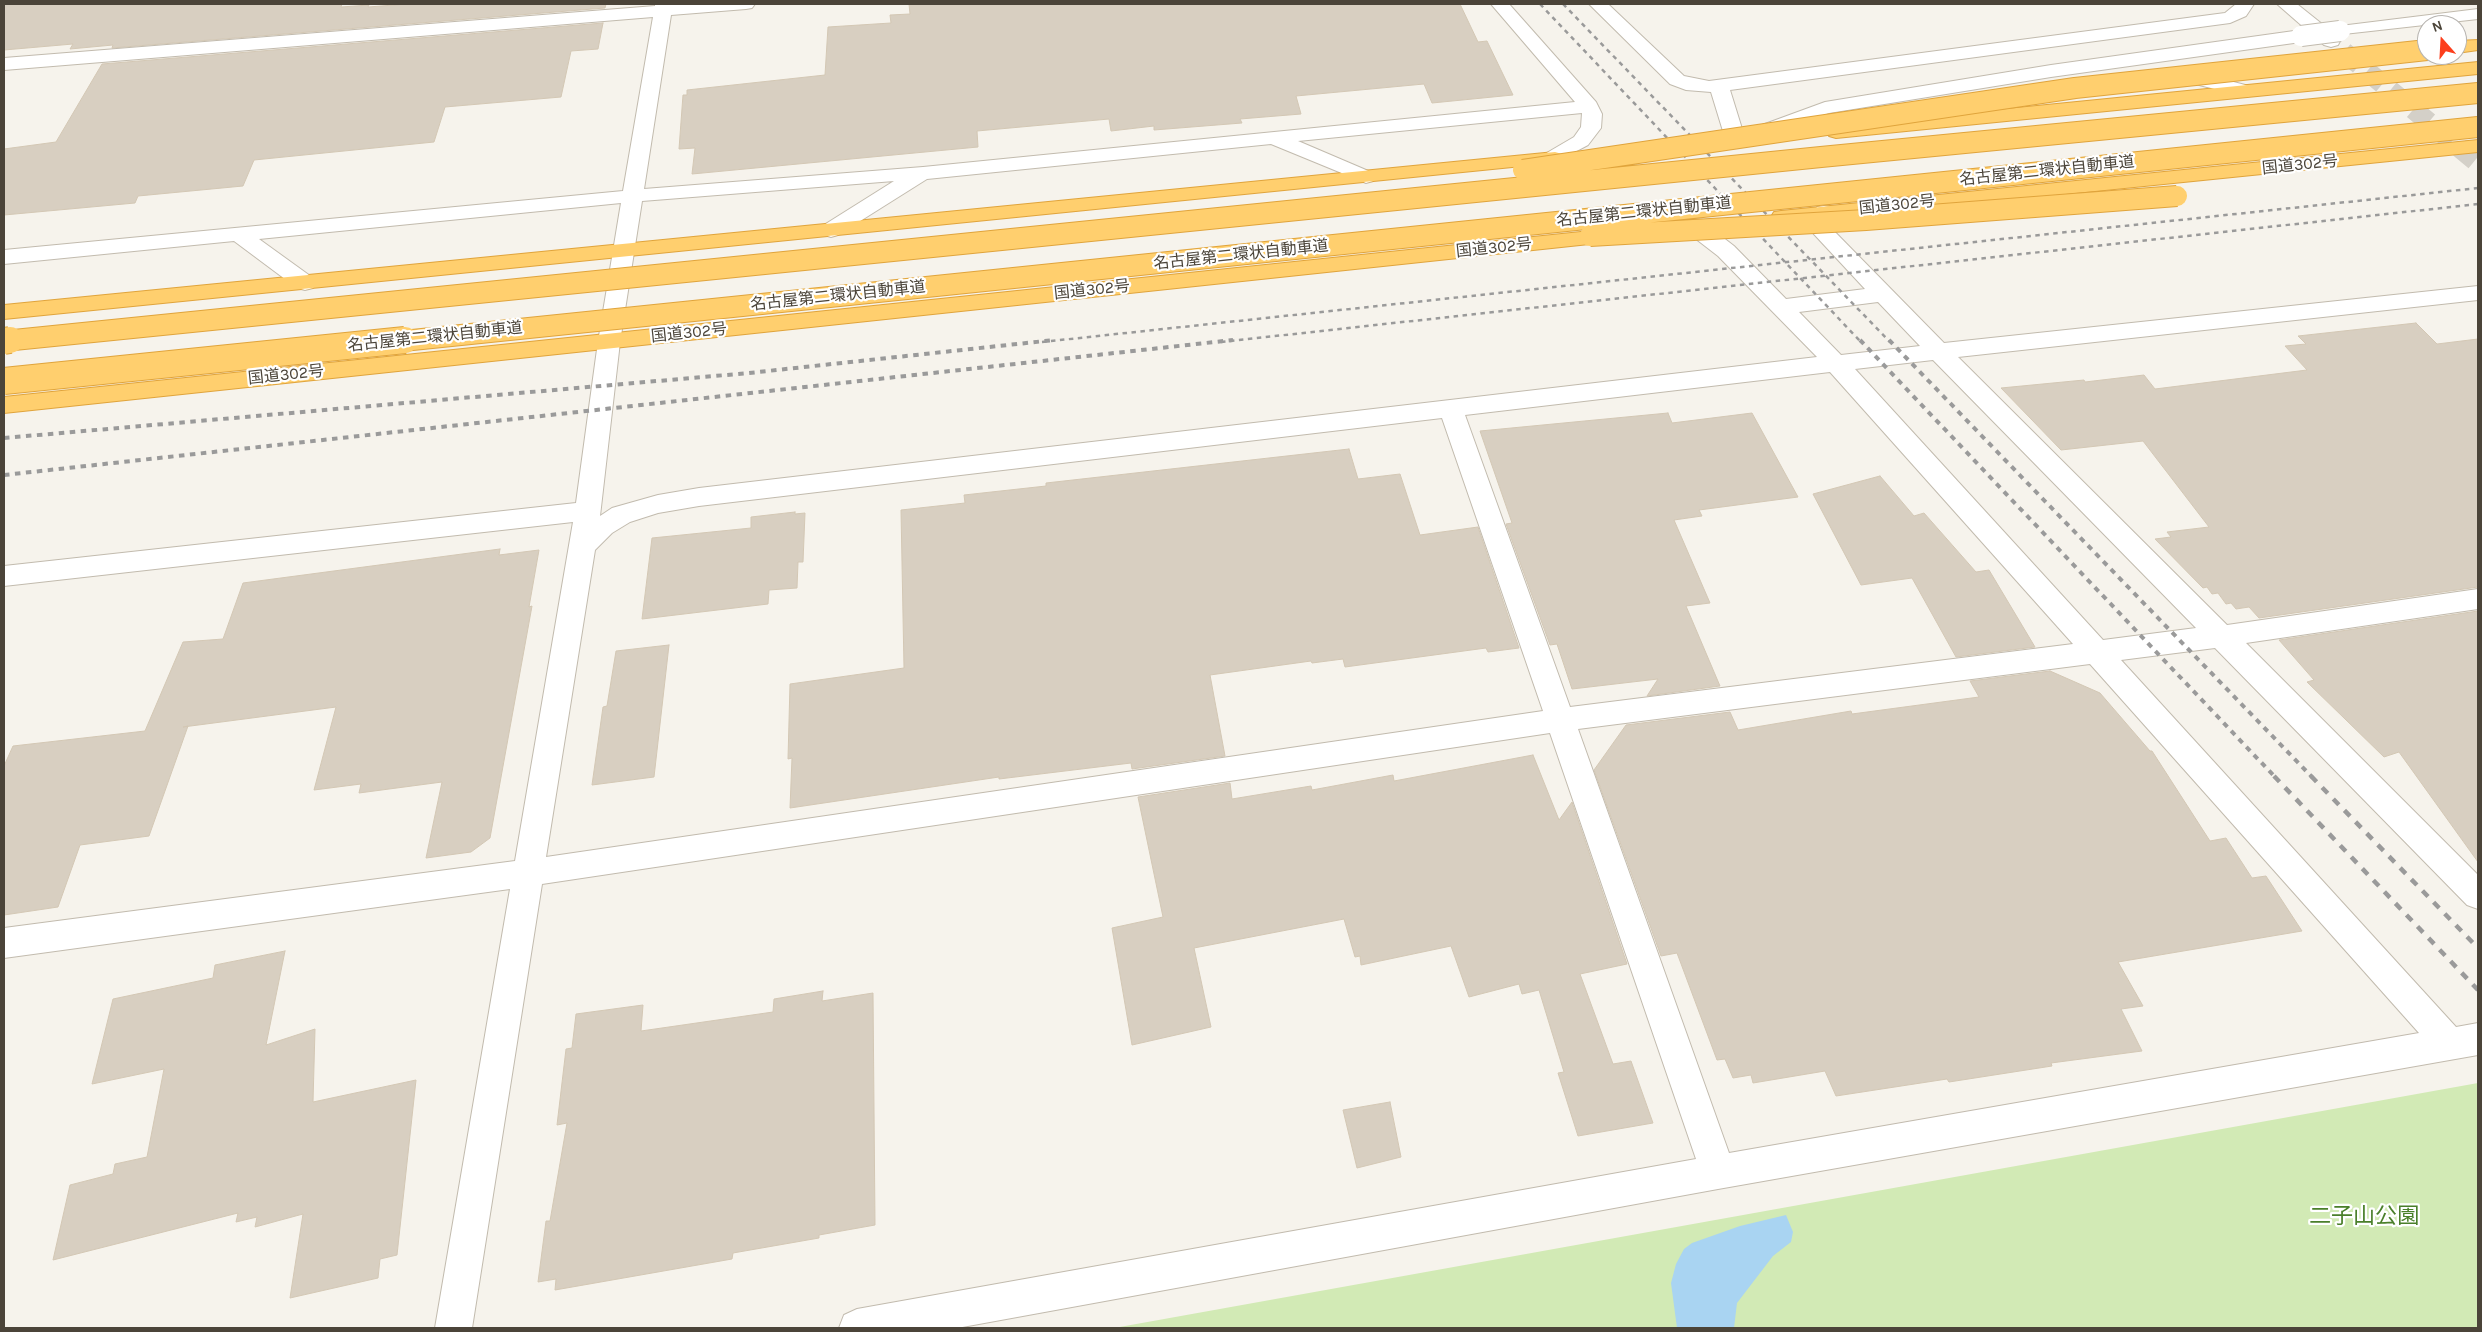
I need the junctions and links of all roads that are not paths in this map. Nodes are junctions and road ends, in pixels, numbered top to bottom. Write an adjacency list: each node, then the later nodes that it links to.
1 (746, 4): 6 (street)
2 (1500, 4): 19 (street)
3 (1598, 4): 16 (street)
4 (2244, 4): 10 (street)
5 (2286, 4): 9 (street)
6 (663, 7): 12 (street); 29 (street)
7 (2478, 14): 11 (street, bridge)
8 (2417, 51): 31 (highway, bridge)
9 (2344, 52)
10 (1933, 58): 13 (street); 15 (street)
11 (2119, 61): 15 (street); 17 (street)
12 (4, 64)
13 (1856, 68): 16 (street); 20 (street)
14 (2478, 68): 17 (highway)
15 (2006, 78): 20 (street)
16 (1719, 87): 23 (street)
17 (2246, 91): 23 (highway)
18 (2478, 94): 31 (highway, 名古屋第二環状自動車道, bridge)
19 (1589, 106): 22 (street); 25 (street)
20 (1825, 108): 23 (street)
21 (2478, 127): 36 (highway, 名古屋第二環状自動車道, bridge)
22 (1272, 138): 27 (street); 28 (street)
23 (1736, 141): 25 (highway)
24 (2478, 146): 30 (highway, 国道302号)
25 (1552, 158): 28 (highway)
26 (2478, 163): 36 (highway, bridge)
27 (923, 173): 29 (street); 33 (street)
28 (1366, 177): 33 (highway)
29 (632, 196): 34 (street); 35 (street)
30 (1824, 212): 32 (highway, 国道302号); 40 (street)
31 (1232, 216): 43 (highway, 名古屋第二環状自動車道, bridge)
32 (1688, 227): 41 (street); 44 (highway, 国道302号)
33 (831, 230): 35 (highway)
34 (238, 234): 37 (street); 38 (street)
35 (624, 250): 38 (highway); 44 (street)
36 (1248, 255): 47 (highway, 名古屋第二環状自動車道, bridge)
37 (4, 257)
38 (305, 283): 42 (highway)
39 (2478, 293): 45 (street)
40 (1882, 294): 41 (street); 45 (street)
41 (1781, 307): 46 (street)
42 (4, 312)
43 (4, 341)
44 (609, 342): 48 (highway, 国道302号); 50 (street)
45 (1938, 351): 46 (street); 54 (street)
46 (1836, 363): 49 (street); 55 (street)
47 (4, 381)
48 (4, 405)
49 (1450, 408): 51 (street); 56 (street)
50 (588, 511): 51 (street); 52 (street)
51 (582, 546): 57 (street)
52 (4, 576)
53 (2478, 599): 54 (street)
54 (2222, 636): 55 (street); 58 (street)
55 (2098, 652): 56 (street); 60 (street)
56 (1559, 720): 57 (street); 61 (street)
57 (527, 872): 59 (street); 62 (street)
58 (2478, 895)
59 (4, 943)
60 (2464, 1042): 61 (street)
61 (1718, 1172): 63 (street)
62 (453, 1328)
63 (857, 1328)

